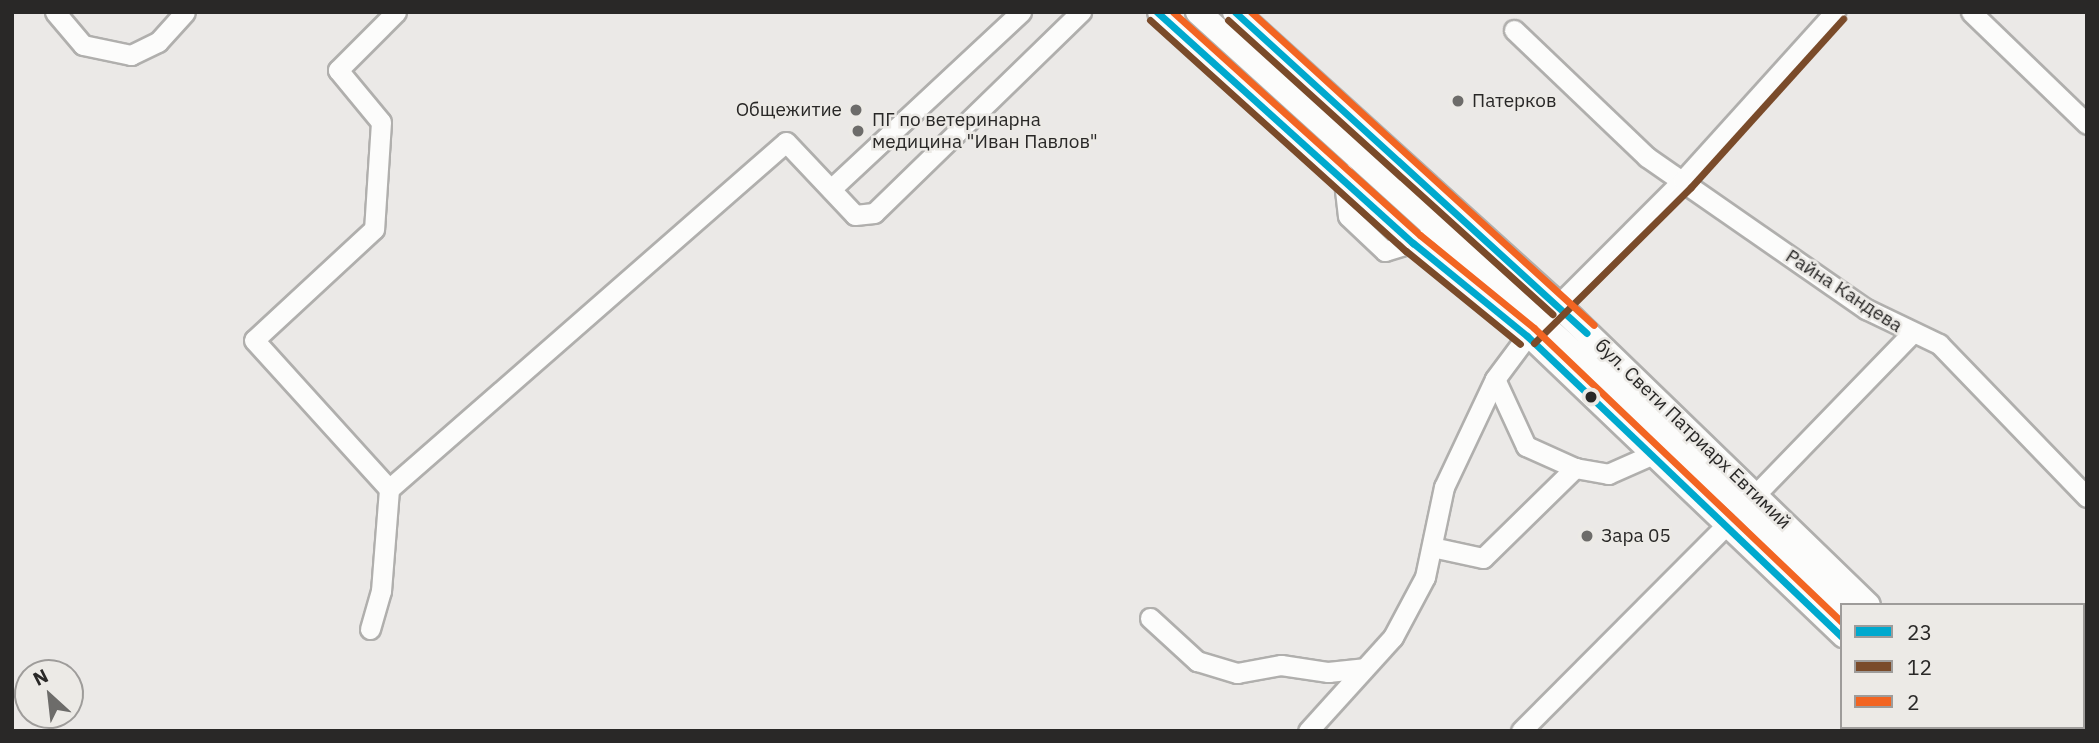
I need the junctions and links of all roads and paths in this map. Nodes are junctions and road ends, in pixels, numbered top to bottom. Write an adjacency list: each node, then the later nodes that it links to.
1 (55, 12): 2 (street)
2 (185, 12)
3 (396, 12): 25 (street)
4 (1021, 12): 16 (street)
5 (1157, 12): 14 (street)
6 (1198, 12): 13 (main road, бул. Свети Патриарх Евтимий)
7 (1235, 12): 19 (main road, бул. Свети Патриарх Евтимий)
8 (1835, 12): 15 (street)
9 (1970, 12): 12 (street)
10 (1068, 17): 16 (street)
11 (1514, 30): 15 (street, Райна Кандева)
12 (2087, 124)
13 (1341, 144): 14 (street); 17 (main road, бул. Свети Патриарх Евтимий)
14 (1343, 179): 18 (street)
15 (1683, 180): 19 (street); 21 (street, Райна Кандева)
16 (831, 189): 25 (street)
17 (1441, 233): 18 (street); 20 (main road, бул. Свети Патриарх Евтимий)
18 (1413, 243): 20 (street)
19 (1559, 306): 20 (street); 26 (main road, бул. Свети Патриарх Евтимий)
20 (1533, 330): 22 (street); 23 (street); 31 (main road, бул. Свети Патриарх Евтимий)
21 (1911, 334): 26 (street); 27 (street, Райна Кандева)
22 (1495, 380): 24 (street); 29 (street)
23 (1651, 455): 24 (street); 28 (street)
24 (1574, 468): 29 (street)
25 (389, 488): 33 (street)
26 (1757, 493): 30 (main road, бул. Свети Патриарх Евтимий)
27 (2087, 498)
28 (1726, 525): 34 (street); 37 (street)
29 (1432, 547): 35 (street)
30 (1866, 603)
31 (1840, 605)
32 (1150, 618): 35 (street)
33 (370, 629)
34 (1840, 634)
35 (1364, 668): 36 (street)
36 (1308, 731)
37 (1521, 731)

